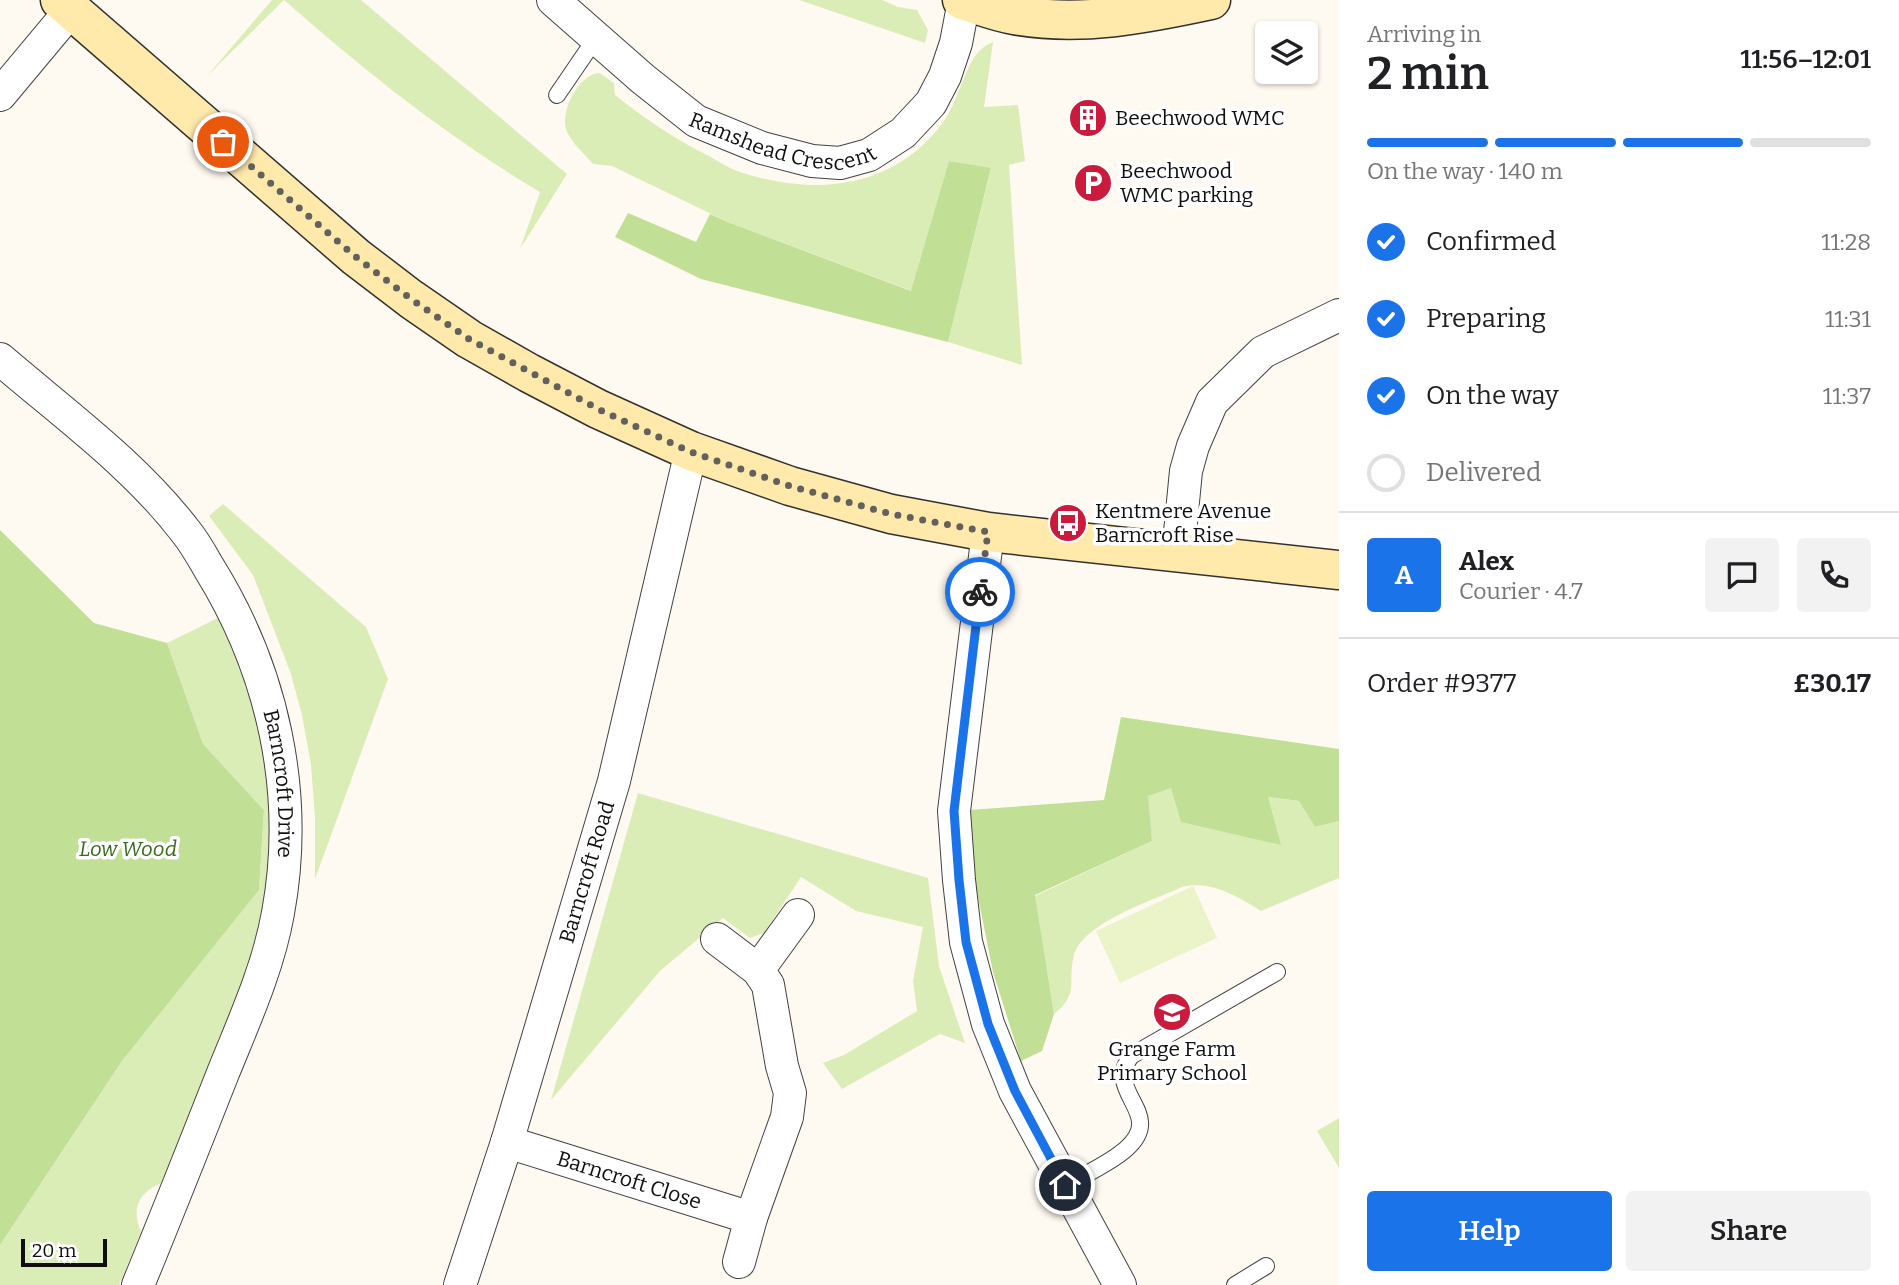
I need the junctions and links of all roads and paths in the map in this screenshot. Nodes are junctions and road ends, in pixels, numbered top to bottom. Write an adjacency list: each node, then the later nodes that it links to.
1 (553, 0): 5 (street, Ramshead Crescent)
2 (963, 0): 3 (street); 5 (street, Ramshead Crescent)
3 (1211, 0)
4 (65, 5): 6 (street); 10 (street)
5 (596, 38): 7 (lane)
6 (0, 95)
7 (557, 95)
8 (1339, 315): 12 (street)
9 (0, 359): 23 (street, Barncroft Drive)
10 (691, 452): 11 (street); 18 (street, Barncroft Road)
11 (988, 532): 12 (street); 19 (street)
12 (1178, 554): 13 (street)
13 (1339, 570)
14 (798, 915): 16 (street)
15 (717, 939): 16 (street)
16 (758, 970): 20 (street)
17 (1277, 972): 19 (lane)
18 (507, 1142): 20 (street, Barncroft Close); 24 (street, Barncroft Road)
19 (1065, 1185): 25 (street)
20 (751, 1218): 21 (street)
21 (739, 1262)
22 (1266, 1266): 26 (lane)
23 (138, 1285)
24 (460, 1285)
25 (1120, 1285)
26 (1235, 1285)

